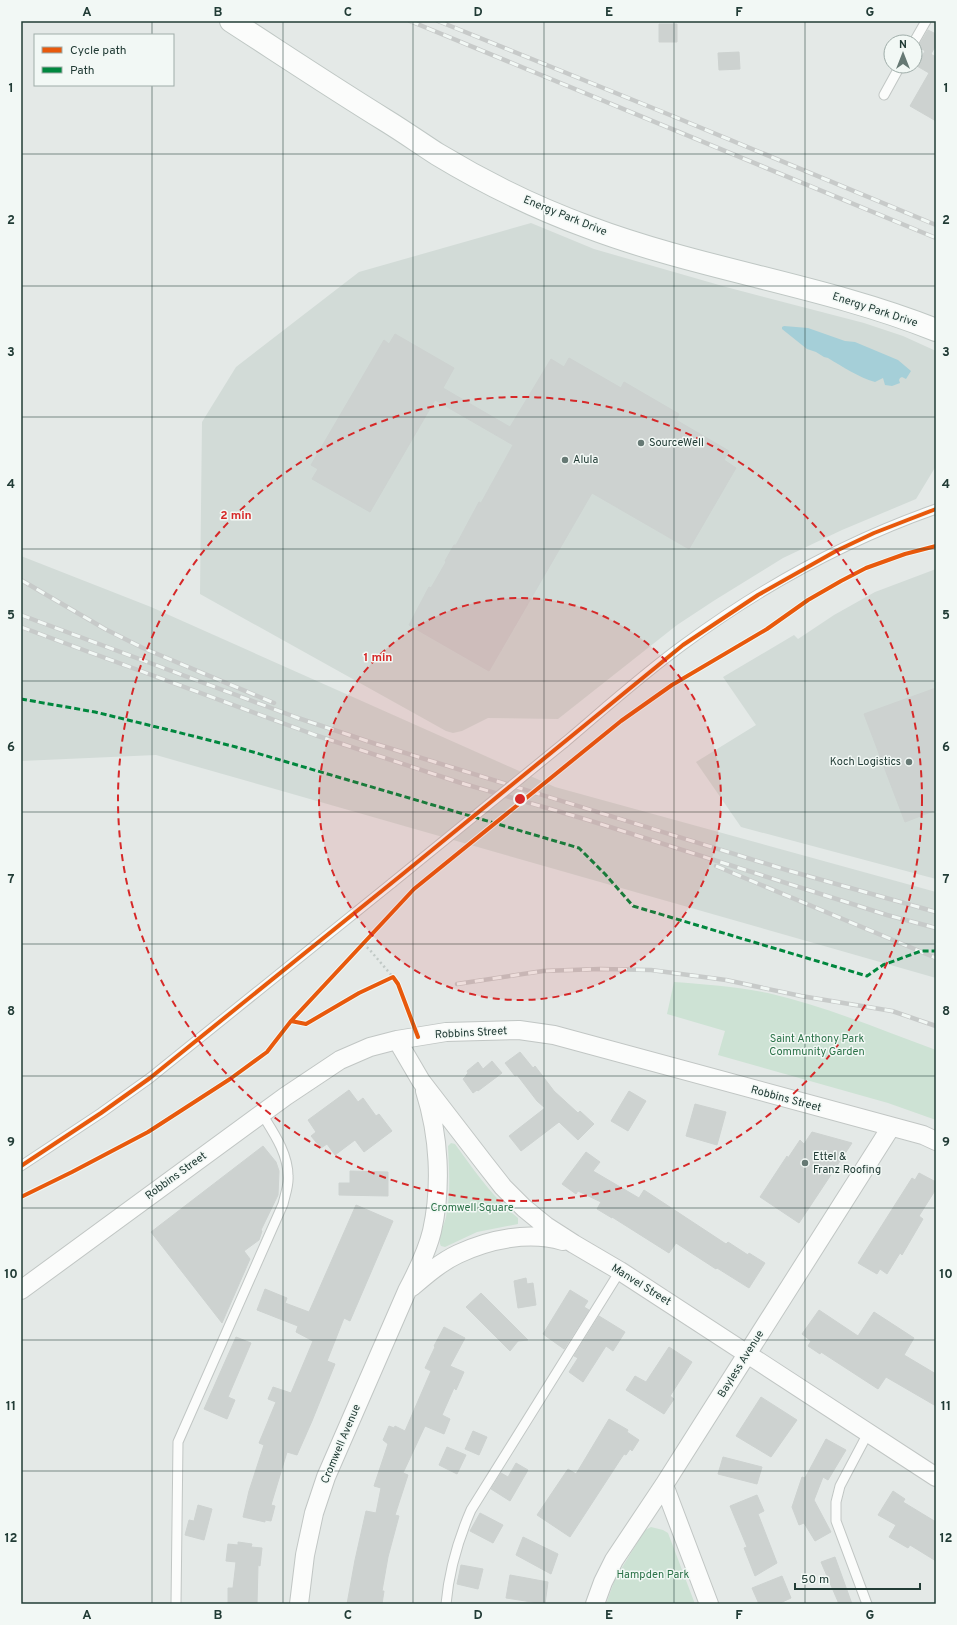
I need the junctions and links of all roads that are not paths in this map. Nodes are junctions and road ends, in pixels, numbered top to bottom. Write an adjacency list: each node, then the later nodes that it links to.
1 (231, 21): 6 (street, Energy Park Drive)
2 (926, 21): 3 (lane)
3 (919, 34)
4 (896, 74): 5 (lane)
5 (884, 95)
6 (936, 330)
7 (936, 509): 13 (lane, bridge)
8 (397, 1040): 9 (street, Manvel Street); 10 (street, Robbins Street); 11 (street, Robbins Street)
9 (421, 1081): 14 (street, Manvel Street); 17 (street, Cromwell Avenue)
10 (262, 1114): 16 (street, Robbins Street); 22 (lane)
11 (891, 1127): 12 (street, Robbins Street); 18 (street, Bayless Avenue)
12 (936, 1141)
13 (21, 1166)
14 (574, 1244): 15 (street, Manvel Street); 17 (street, Cromwell Avenue)
15 (620, 1270): 18 (street, Manvel Street); 24 (lane)
16 (21, 1290)
17 (407, 1291): 23 (street, Cromwell Avenue)
18 (747, 1353): 19 (street, Manvel Street); 21 (street, Bayless Avenue)
19 (868, 1433): 20 (street, Manvel Street); 27 (lane)
20 (936, 1476)
21 (664, 1485): 25 (street, Bayless Avenue); 26 (street)
22 (176, 1604)
23 (299, 1604)
24 (446, 1604)
25 (595, 1604)
26 (709, 1604)
27 (867, 1604)

